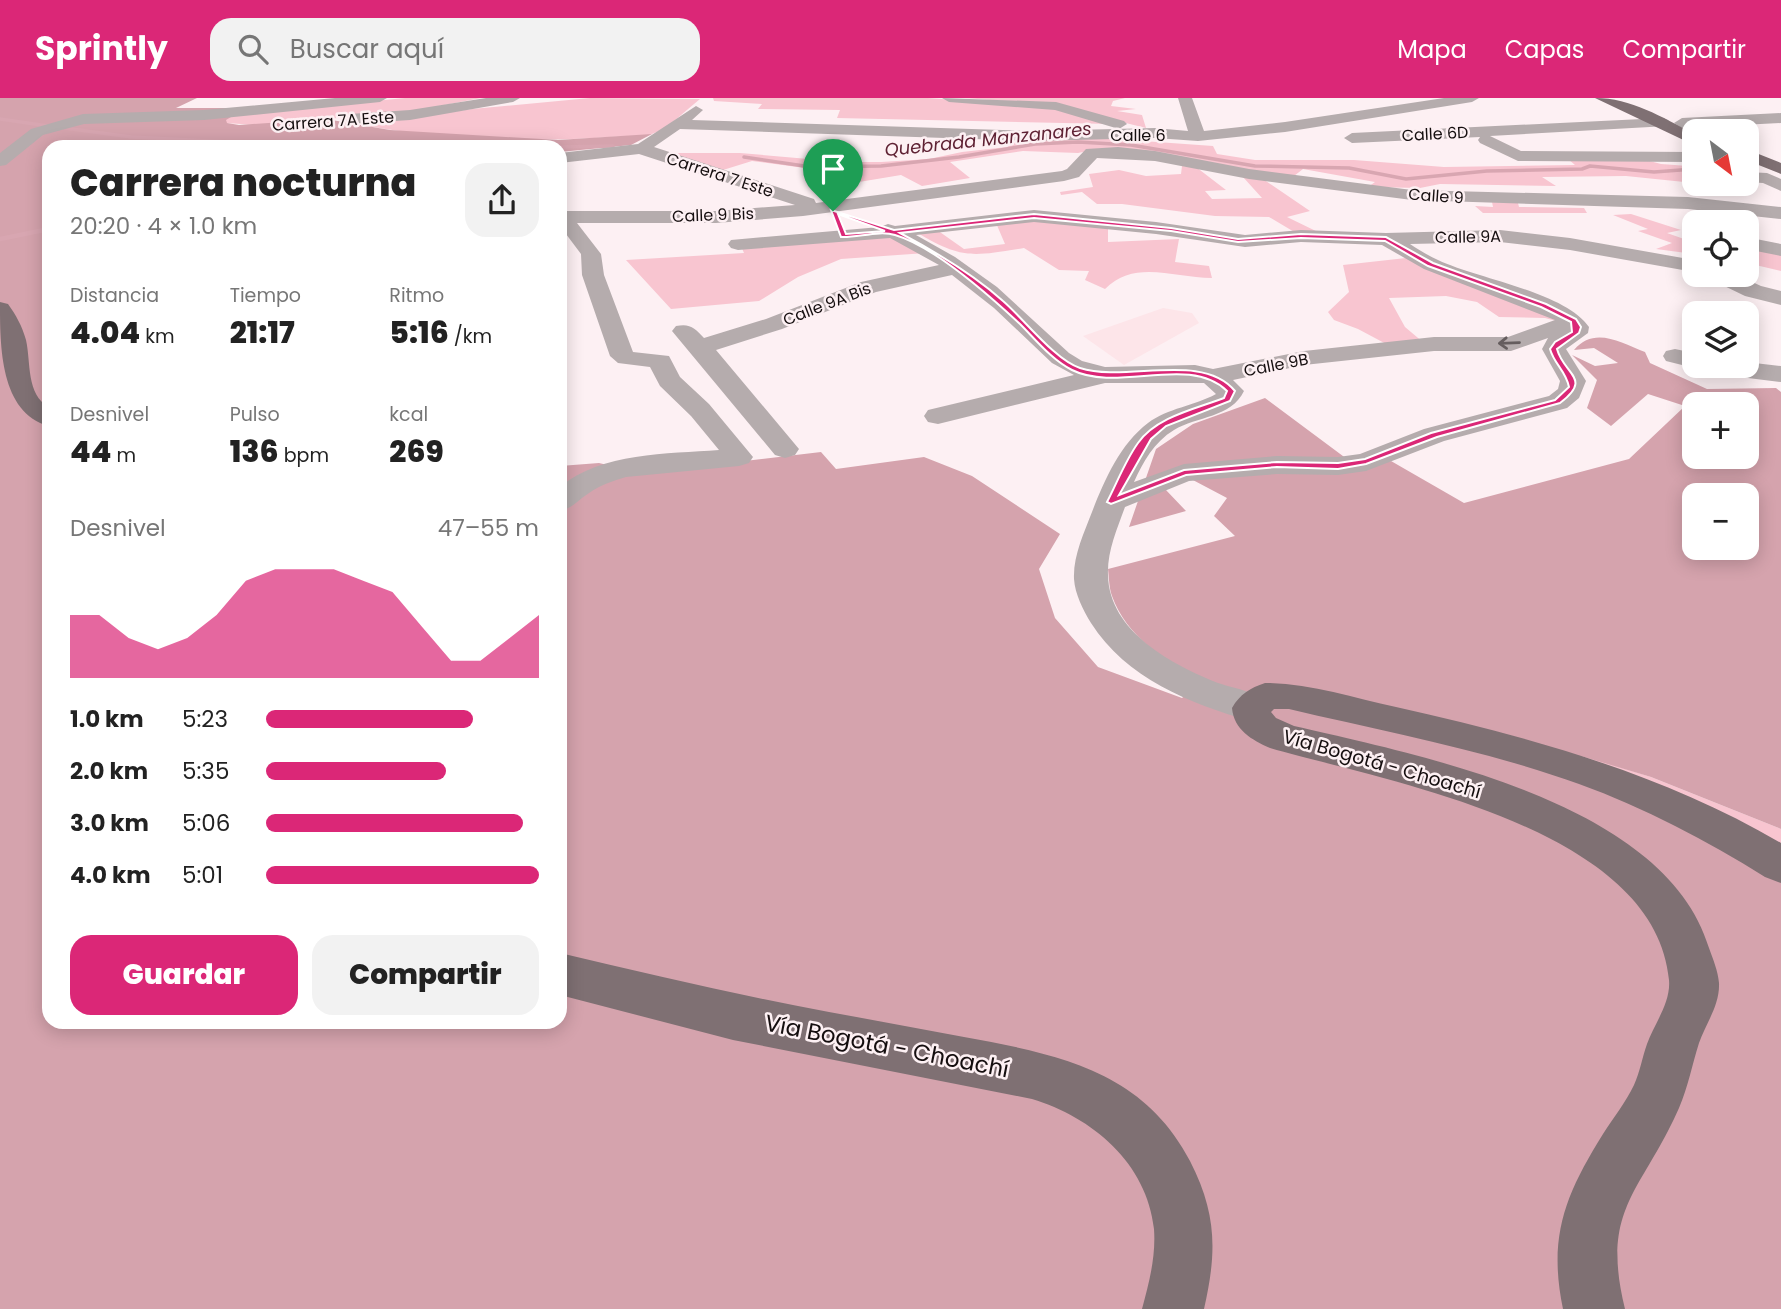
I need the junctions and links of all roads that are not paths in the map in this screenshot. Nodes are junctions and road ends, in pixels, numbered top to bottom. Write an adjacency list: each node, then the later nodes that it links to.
1 (380, 98): 13 (street)
2 (513, 98): 16 (street, Carrera 7A Este)
3 (703, 98): 20 (street, Carrera 7 Este)
4 (949, 98): 27 (street)
5 (1185, 98): 30 (street)
6 (1470, 100): 10 (street, Calle 6)
7 (1625, 100): 8 (street); 18 (main road); 19 (main road)
8 (1596, 102)
9 (1741, 102): 14 (street)
10 (1410, 108): 17 (street, Calle 6); 26 (street)
11 (773, 111): 22 (street)
12 (1507, 114): 25 (street)
13 (204, 115): 23 (street); 47 (street)
14 (1781, 117): 15 (street)
15 (1741, 119)
16 (333, 120)
17 (1274, 122): 30 (street, Calle 6); 33 (street)
18 (1682, 122)
19 (1663, 123): 25 (street, Calle 6D); 28 (main road)
20 (676, 124): 22 (street, Calle 6); 38 (street, Carrera 7 Este)
21 (938, 125): 24 (street, Calle 6); 27 (street, Calle 6); 37 (street)
22 (762, 128): 24 (street, Calle 6); 35 (street)
23 (226, 129)
24 (787, 129): 36 (street)
25 (1552, 129): 26 (street, Calle 6D); 44 (street)
26 (1472, 132): 29 (street, Calle 6D); 44 (street)
27 (1155, 133): 30 (street, Calle 6)
28 (1682, 133)
29 (1429, 135): 31 (street, Calle 6D); 40 (street)
30 (1203, 136): 33 (street)
31 (1371, 137): 32 (street, Calle 6D); 39 (street)
32 (1339, 139)
33 (1289, 140): 34 (street)
34 (1312, 140)
35 (745, 144)
36 (861, 147)
37 (989, 147)
38 (646, 149): 41 (street); 43 (street); 55 (street, Carrera 7 Este)
39 (1391, 149)
40 (1465, 151)
41 (700, 152)
42 (1094, 153): 54 (street, Calle 9); 55 (street, Calle 9 Bis)
43 (567, 157)
44 (1629, 157): 45 (street)
45 (1682, 157)
46 (1759, 160): 49 (main road)
47 (0, 161)
48 (1759, 163): 50 (main road)
49 (1781, 169)
50 (1781, 179)
51 (1618, 183): 56 (street)
52 (1759, 185): 53 (street)
53 (1781, 188)
54 (1625, 205): 56 (street); 61 (street)
55 (828, 209): 58 (street, Calle 9 Bis); 62 (street, Carrera 7 Este); 63 (street)
56 (1655, 211): 57 (street)
57 (1781, 213)
58 (567, 217)
59 (1442, 218): 61 (street)
60 (567, 224): 81 (street)
61 (1462, 225): 64 (street, Calle 9A); 68 (street, Calle 9A)
62 (894, 232): 63 (street, Calle 9A); 64 (street, Calle 9A); 69 (street, Carrera 7 Este)
63 (844, 236): 65 (street, Calle 9A)
64 (1386, 239): 73 (street)
65 (738, 244)
66 (1759, 246): 67 (street)
67 (1781, 250)
68 (1682, 264)
69 (955, 268): 76 (street, Carrera 7 Este); 80 (street, Calle 9A Bis)
70 (1746, 287): 71 (street)
71 (1781, 298)
72 (0, 309): 78 (main road)
73 (1573, 321): 77 (street, Calle 9B, one-way to 77); 82 (street)
74 (1759, 371): 75 (street)
75 (1781, 374)
76 (1105, 375): 77 (street, Calle 9B); 79 (street, Calle 9B)
77 (1213, 377): 82 (street)
78 (42, 416)
79 (939, 416)
80 (785, 449)
81 (567, 497)
82 (1111, 502): 83 (street)
83 (1251, 708): 84 (main road, Vía Bogotá - Choachí); 87 (main road, Vía Bogotá - Choachí)
84 (1781, 865)
85 (567, 976): 86 (main road, Vía Bogotá - Choachí)
86 (1172, 1309)
87 (1594, 1309)

